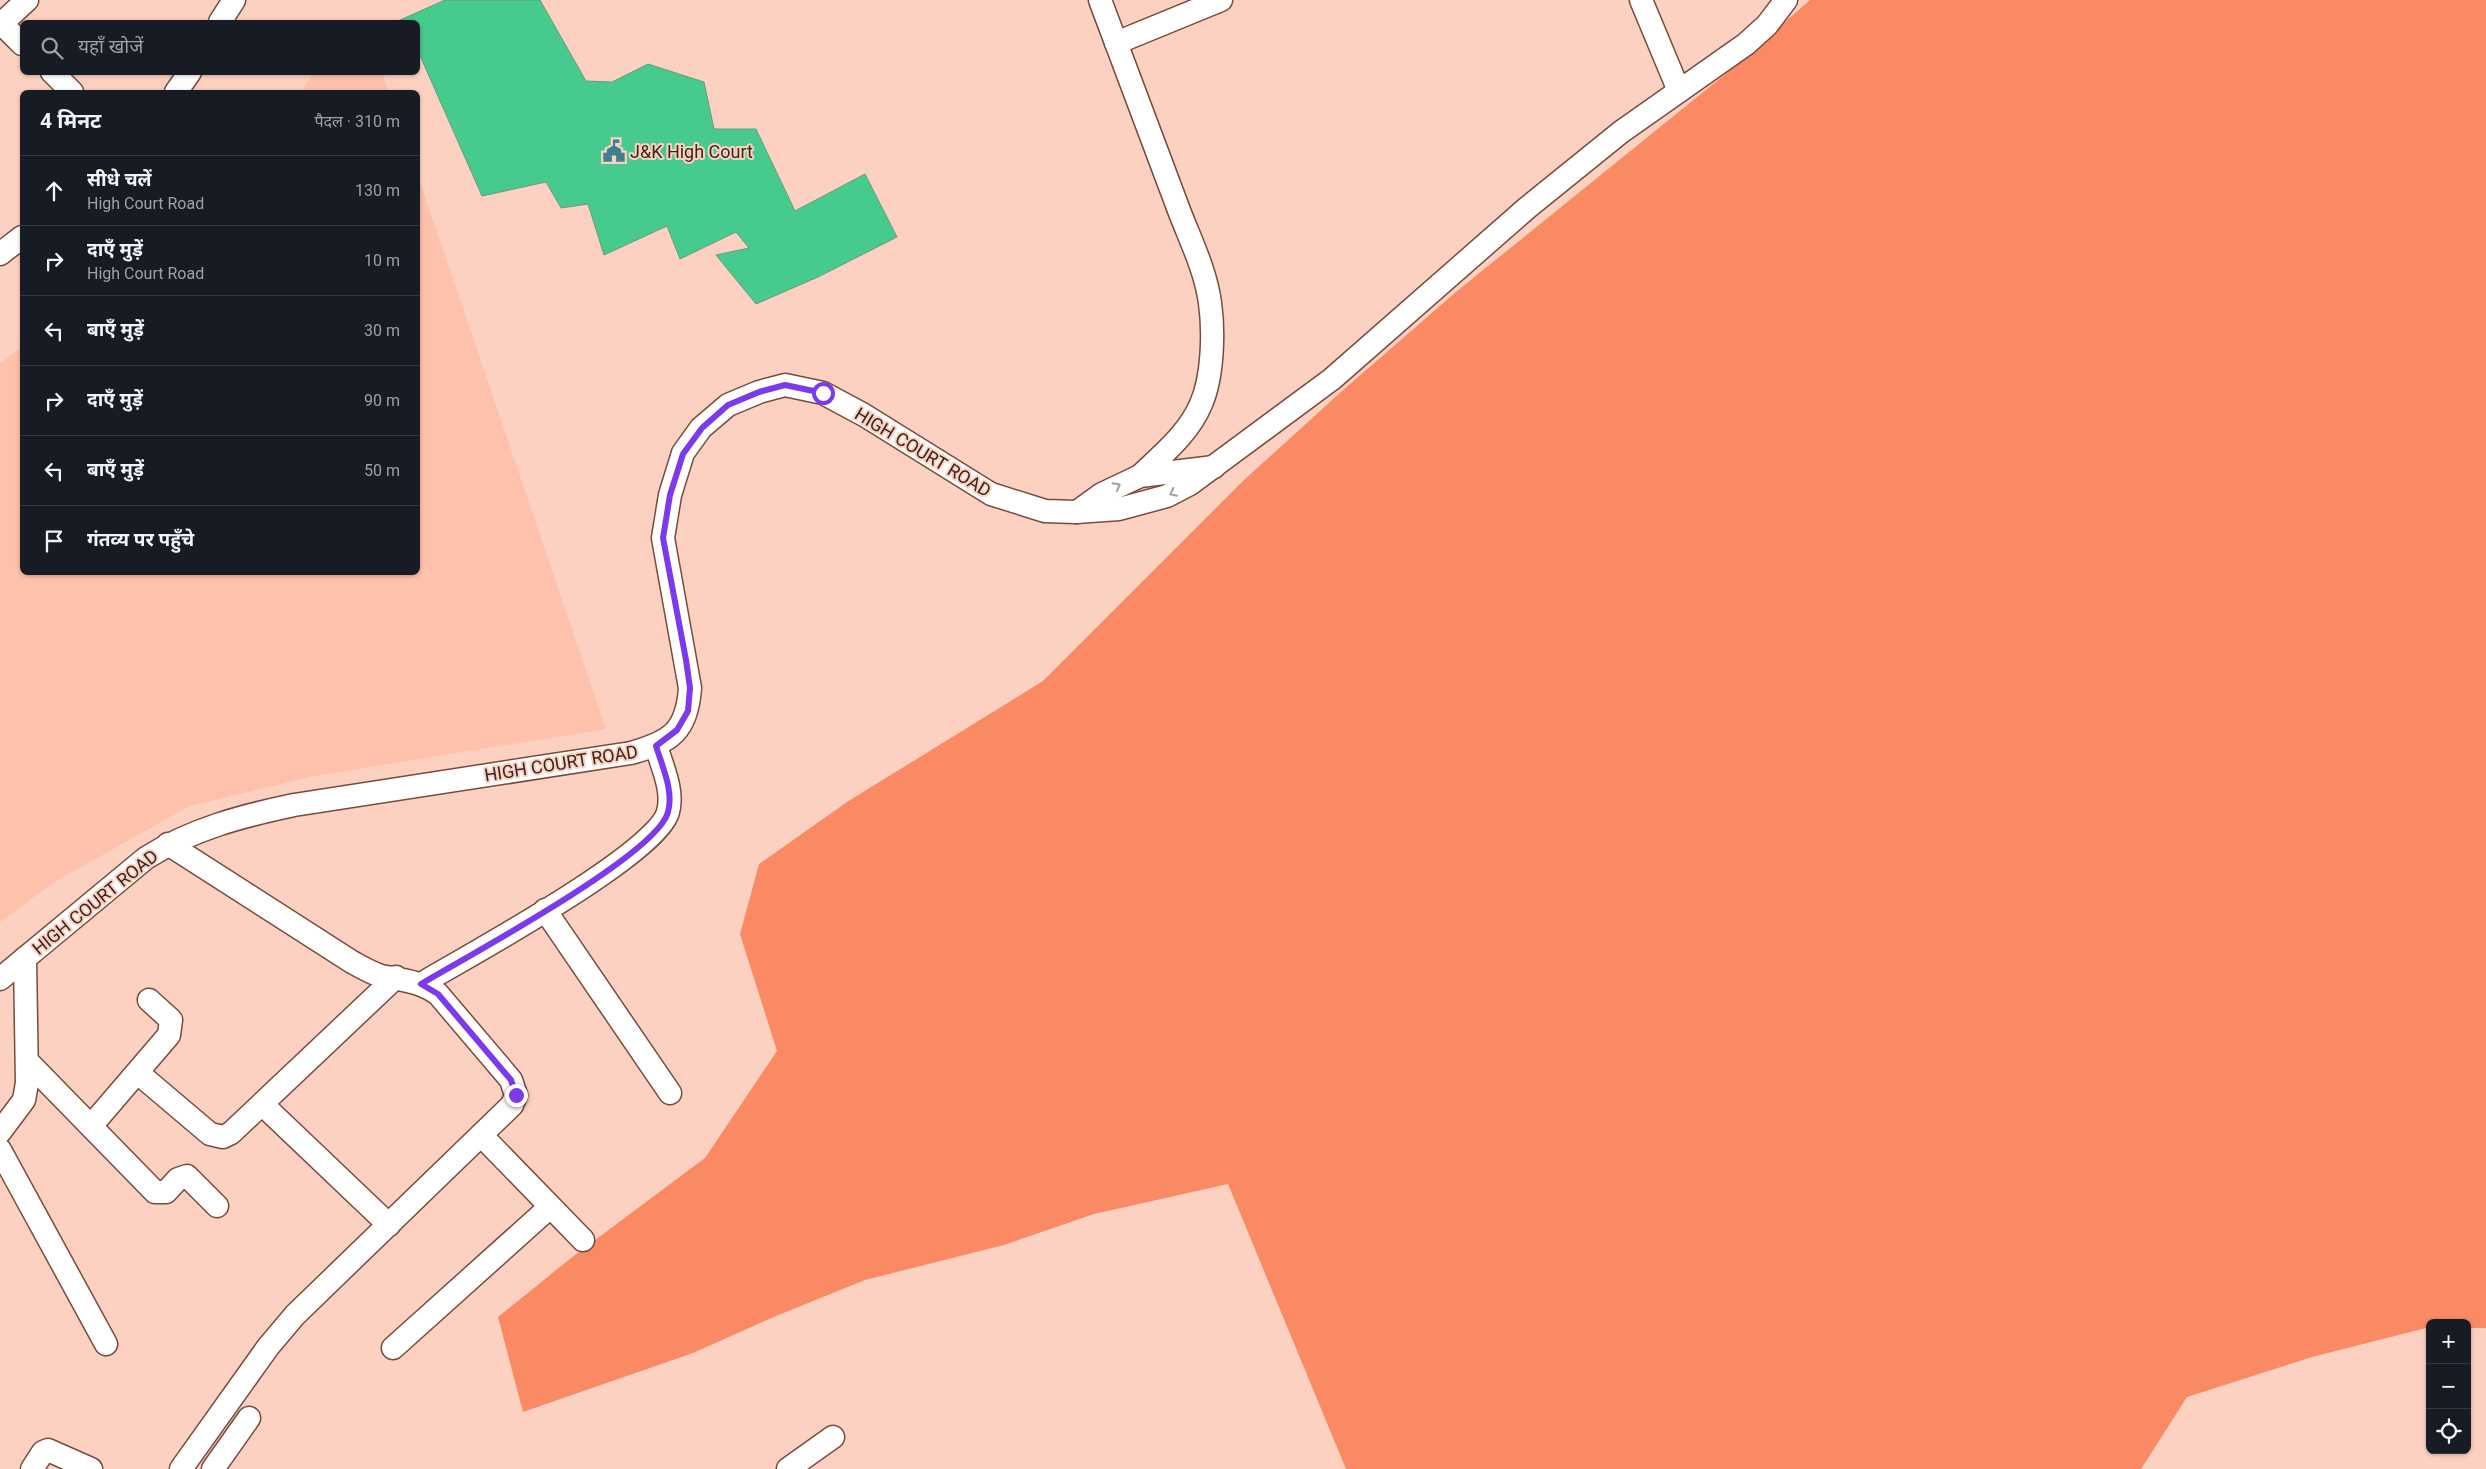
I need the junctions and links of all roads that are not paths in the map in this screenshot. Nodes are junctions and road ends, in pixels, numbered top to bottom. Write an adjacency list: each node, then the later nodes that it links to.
1 (27, 0): 8 (street)
2 (1100, 0): 10 (street)
3 (1221, 0): 10 (street)
4 (1641, 0): 15 (street)
5 (1786, 0): 15 (street, HIGH COURT ROAD)
6 (230, 1): 7 (street)
7 (221, 20)
8 (1, 24): 9 (street)
9 (20, 42)
10 (1116, 43): 19 (street)
11 (55, 75): 13 (street)
12 (188, 75): 14 (street)
13 (70, 90)
14 (177, 90)
15 (1679, 90): 18 (street, HIGH COURT ROAD)
16 (20, 239): 17 (street)
17 (0, 254)
18 (1214, 467): 19 (street); 20 (street, HIGH COURT ROAD, one-way to 20)
19 (1140, 476): 20 (street, one-way to 19)
20 (1076, 512): 21 (street, HIGH COURT ROAD)
21 (656, 746): 22 (street, HIGH COURT ROAD); 23 (street)
22 (168, 844): 24 (street, HIGH COURT ROAD); 25 (street)
23 (545, 910): 27 (street); 31 (street)
24 (25, 958): 26 (street, HIGH COURT ROAD); 29 (street)
25 (396, 977): 27 (street); 32 (street)
26 (0, 979)
27 (421, 984): 35 (street)
28 (149, 1000): 30 (street)
29 (28, 1062): 33 (street); 34 (street)
30 (138, 1073): 32 (street); 33 (street)
31 (670, 1093)
32 (262, 1104): 39 (street)
33 (92, 1126): 37 (street)
34 (0, 1132)
35 (481, 1135): 38 (street); 39 (street)
36 (0, 1150): 41 (street)
37 (217, 1206)
38 (550, 1207): 40 (street); 42 (street)
39 (389, 1225): 47 (street)
40 (583, 1240)
41 (106, 1344)
42 (393, 1348)
43 (249, 1418): 48 (street)
44 (834, 1437): 49 (street)
45 (32, 1469): 46 (street)
46 (91, 1469)
47 (182, 1469)
48 (212, 1469)
49 (788, 1469)

